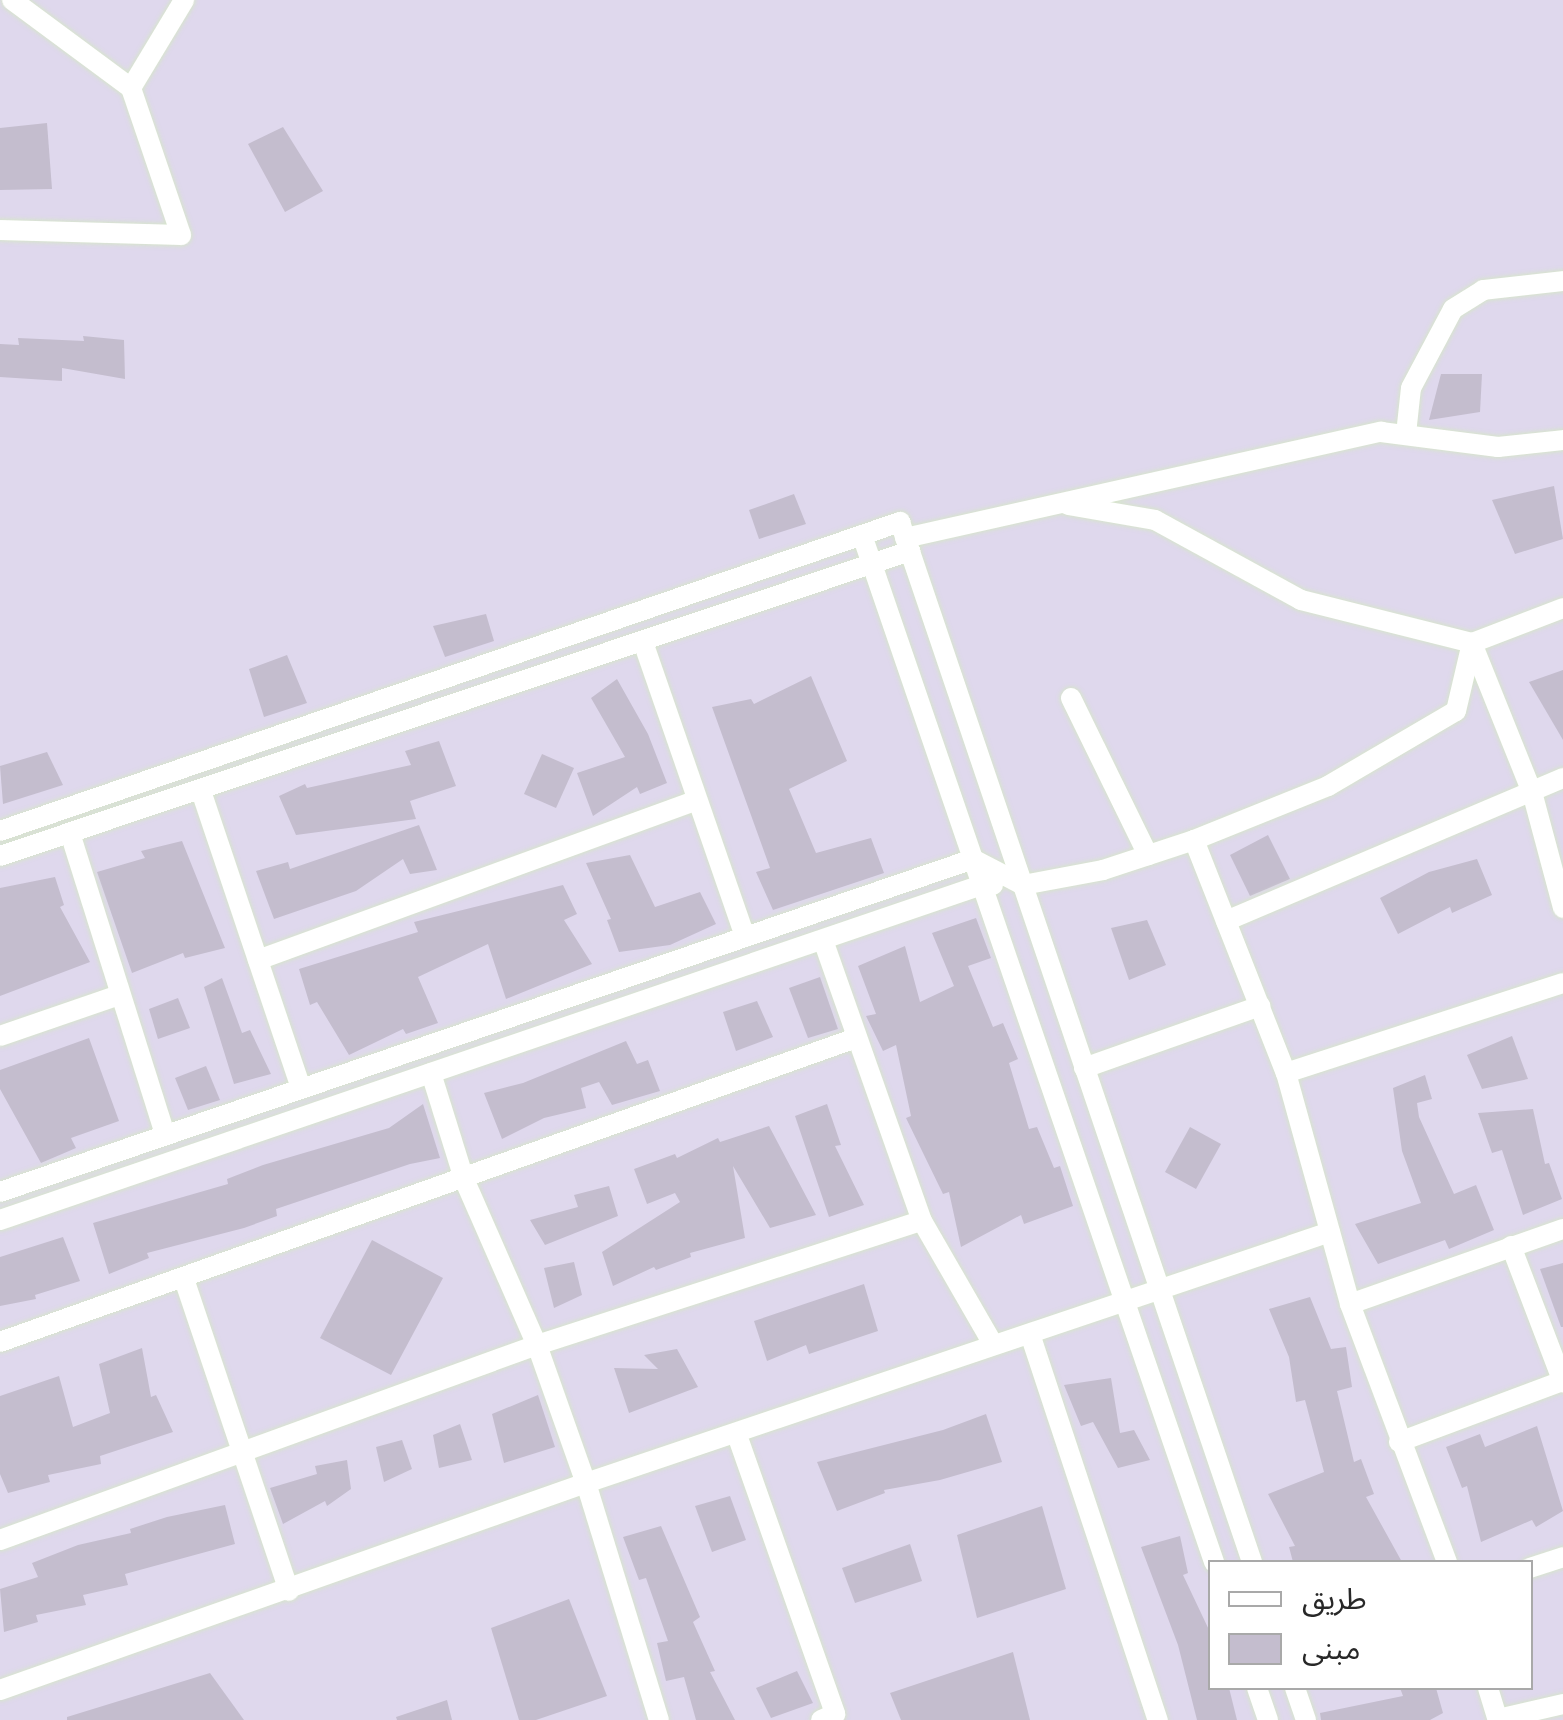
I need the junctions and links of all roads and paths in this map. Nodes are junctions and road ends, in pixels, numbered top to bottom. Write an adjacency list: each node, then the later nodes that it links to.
1 (12, 0): 3 (street)
2 (184, 0): 3 (street)
3 (130, 88): 4 (street)
4 (0, 230)
5 (1563, 281): 6 (street)
6 (1406, 434): 7 (street); 8 (street)
7 (1563, 440)
8 (1058, 504): 10 (street); 14 (street)
9 (862, 536): 10 (street); 11 (street); 20 (street)
10 (908, 544): 11 (street); 27 (street)
11 (872, 564): 13 (street); 25 (street)
12 (1563, 608): 14 (street)
13 (643, 642): 17 (street); 19 (street)
14 (1472, 643): 18 (street); 22 (street)
15 (1071, 698): 23 (street)
16 (1563, 778): 18 (street)
17 (200, 790): 21 (street); 32 (street)
18 (1532, 792): 28 (street); 29 (street)
19 (696, 801): 30 (street); 32 (street)
20 (0, 831)
21 (70, 832): 24 (street); 34 (street)
22 (1194, 840): 23 (street); 29 (street)
23 (1148, 854): 27 (street)
24 (0, 856)
25 (972, 859): 26 (street); 27 (street); 30 (street)
26 (982, 885): 27 (street); 31 (street); 52 (street)
27 (1022, 886): 38 (street)
28 (1563, 908)
29 (1226, 921): 35 (street)
30 (744, 937): 41 (street)
31 (823, 940): 37 (street); 39 (street)
32 (258, 960): 41 (street)
33 (1563, 982): 40 (street)
34 (120, 995): 36 (street); 42 (street)
35 (1260, 1006): 38 (street); 40 (street)
36 (0, 1036)
37 (856, 1038): 43 (street); 46 (street)
38 (1084, 1068): 51 (street)
39 (431, 1073): 43 (street); 45 (street)
40 (1286, 1073): 48 (street)
41 (301, 1089): 42 (street)
42 (166, 1135): 44 (street)
43 (464, 1179): 50 (street); 57 (street)
44 (0, 1192)
45 (0, 1220)
46 (922, 1221): 56 (street); 57 (street)
47 (1563, 1229): 49 (street)
48 (1330, 1232): 51 (street); 53 (street)
49 (1511, 1246): 53 (street); 58 (street)
50 (184, 1278): 55 (street); 61 (street)
51 (1160, 1290): 52 (street); 66 (street)
52 (1125, 1302): 54 (street); 65 (street)
53 (1350, 1304): 60 (street)
54 (1030, 1334): 56 (street); 77 (street)
55 (0, 1342)
56 (993, 1344): 59 (street)
57 (537, 1345): 61 (street); 62 (street)
58 (1563, 1381): 60 (street)
59 (737, 1435): 62 (street); 76 (street)
60 (1399, 1442): 67 (street)
61 (241, 1455): 63 (street); 69 (street)
62 (586, 1483): 69 (street); 75 (street)
63 (0, 1540)
64 (1563, 1558): 68 (street)
65 (1213, 1560)
66 (1251, 1560)
67 (1446, 1560)
68 (1533, 1567)
69 (289, 1591): 70 (street)
70 (0, 1690)
71 (1258, 1690): 78 (street)
72 (1296, 1690): 79 (street)
73 (1489, 1690): 80 (street)
74 (1563, 1704): 80 (street)
75 (659, 1720)
76 (822, 1720)
77 (1158, 1720)
78 (1268, 1720)
79 (1306, 1720)
80 (1498, 1720)

